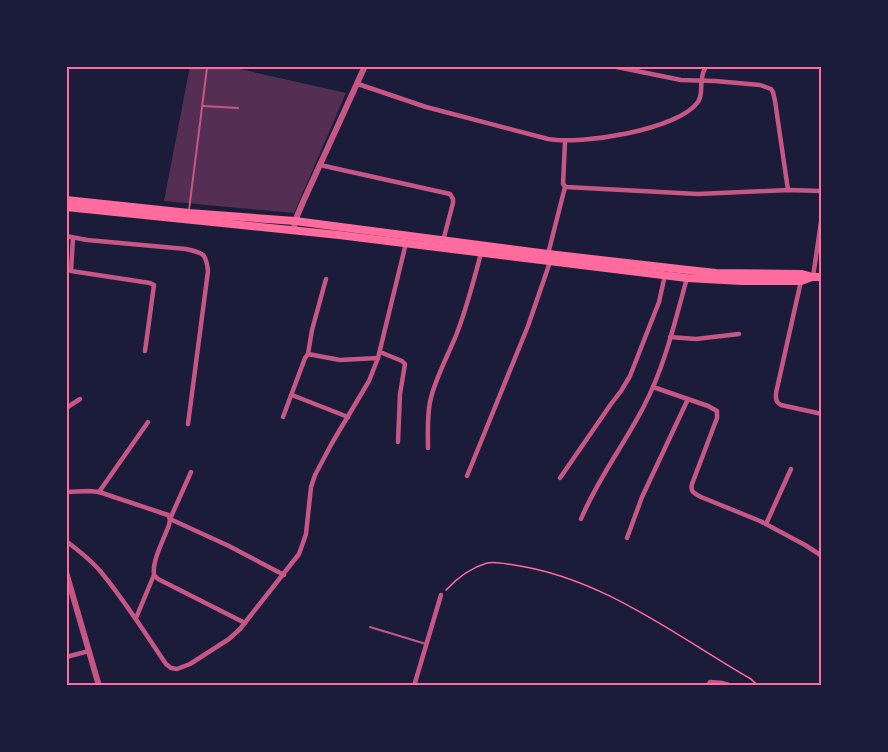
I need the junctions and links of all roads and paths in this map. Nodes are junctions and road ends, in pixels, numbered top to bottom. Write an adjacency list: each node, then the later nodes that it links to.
1 (365, 66): 7 (street)
2 (612, 66): 4 (street)
3 (706, 66): 6 (street)
4 (619, 67): 6 (street)
5 (207, 68): 8 (lane)
6 (701, 82): 10 (street); 13 (street)
7 (358, 84): 10 (street); 11 (street)
8 (202, 106): 9 (lane); 17 (lane)
9 (238, 108)
10 (565, 141): 12 (street)
11 (320, 165): 19 (street); 22 (street)
12 (565, 187): 13 (street); 25 (street)
13 (788, 190): 14 (street)
14 (822, 191)
15 (66, 200): 17 (main road)
16 (66, 207): 19 (main road)
17 (189, 213): 19 (main road)
18 (822, 215): 28 (street)
19 (295, 225): 22 (main road); 23 (main road)
20 (66, 236): 21 (street)
21 (73, 237): 26 (street); 47 (street)
22 (443, 241): 25 (main road)
23 (406, 243): 24 (main road); 35 (street)
24 (480, 253): 25 (main road); 49 (street)
25 (549, 258): 27 (main road); 28 (main road); 52 (street)
26 (68, 271): 34 (street)
27 (665, 275): 29 (main road); 53 (street)
28 (818, 277): 31 (main road)
29 (687, 278): 31 (main road); 33 (street)
30 (326, 279): 36 (street)
31 (801, 281): 43 (street)
32 (739, 334): 33 (street)
33 (670, 337): 38 (street)
34 (146, 351)
35 (380, 352): 37 (street); 48 (street)
36 (308, 354): 37 (street); 39 (street)
37 (378, 358): 45 (street)
38 (653, 387): 41 (street); 57 (street)
39 (292, 395): 44 (street); 45 (street)
40 (80, 399): 42 (street)
41 (688, 399): 58 (street); 59 (street)
42 (66, 408)
43 (822, 414)
44 (283, 417)
45 (348, 417): 64 (street)
46 (148, 422): 55 (street)
47 (188, 424)
48 (398, 442)
49 (428, 448)
50 (791, 469): 58 (street)
51 (191, 472): 56 (street)
52 (467, 476)
53 (560, 478)
54 (66, 492): 55 (street)
55 (99, 492): 56 (street)
56 (170, 519): 63 (street); 64 (street)
57 (581, 519)
58 (766, 524): 61 (street)
59 (627, 538)
60 (66, 541): 66 (street)
61 (822, 556)
62 (66, 572): 70 (street)
63 (153, 575): 66 (street); 67 (street)
64 (284, 575): 67 (street)
65 (441, 595): 69 (street); 76 (path)
66 (136, 618): 67 (street)
67 (245, 623)
68 (370, 627): 69 (lane)
69 (426, 644): 73 (street)
70 (89, 651): 71 (street); 72 (street)
71 (66, 657)
72 (98, 686)
73 (414, 686)
74 (708, 686): 75 (street)
75 (732, 686)
76 (758, 686)

